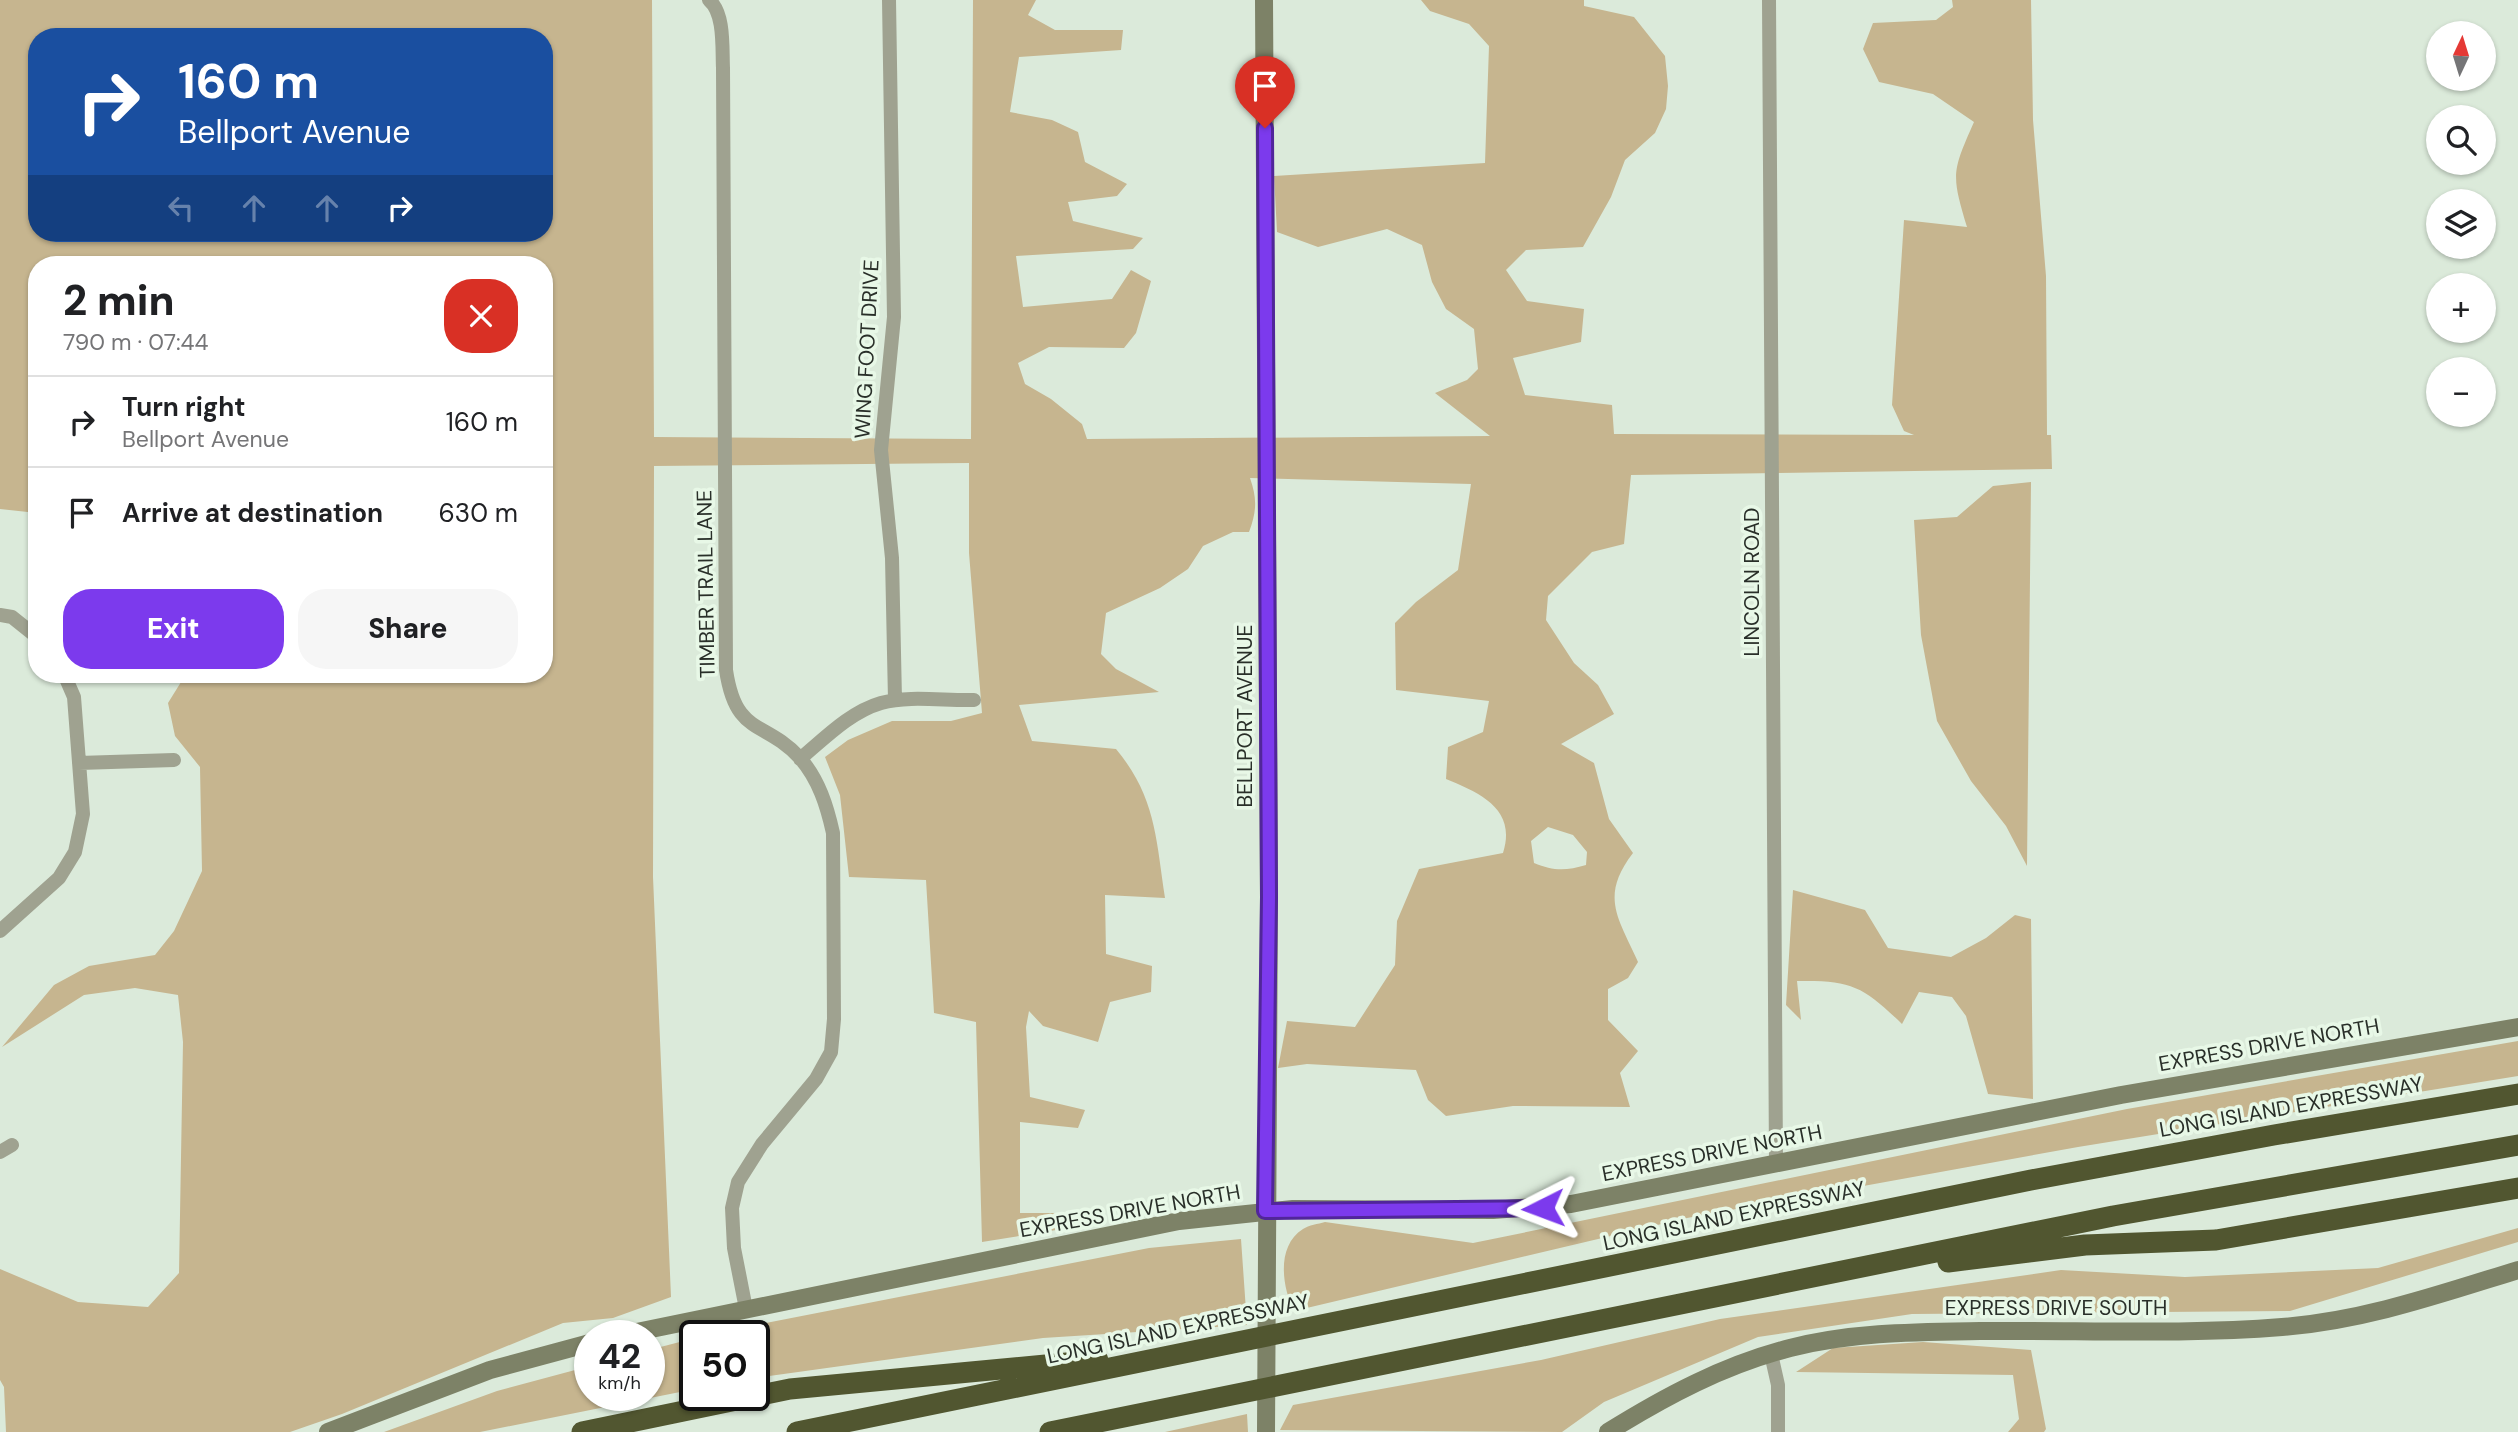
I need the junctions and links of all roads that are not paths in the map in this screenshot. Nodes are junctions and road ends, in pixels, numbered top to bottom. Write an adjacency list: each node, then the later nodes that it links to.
1 (889, 0): 8 (street, WING FOOT DRIVE)
2 (1264, 0): 19 (main road, BELLPORT AVENUE)
3 (1769, 0): 17 (street, LINCOLN ROAD)
4 (714, 1): 10 (street, TIMBER TRAIL LANE)
5 (0, 615): 6 (street)
6 (28, 630)
7 (68, 683): 12 (street)
8 (895, 700): 9 (street); 10 (street)
9 (974, 700)
10 (800, 759): 22 (street, TIMBER TRAIL LANE)
11 (174, 760): 12 (street)
12 (79, 762): 13 (street)
13 (0, 931)
14 (2518, 1027): 17 (main road, EXPRESS DRIVE NORTH)
15 (2518, 1094): 26 (highway, LONG ISLAND EXPRESSWAY)
16 (2518, 1145): 20 (highway)
17 (1776, 1164): 19 (main road, EXPRESS DRIVE NORTH)
18 (2518, 1188): 20 (highway)
19 (1265, 1211): 22 (main road, EXPRESS DRIVE NORTH); 27 (main road, BELLPORT AVENUE)
20 (1851, 1268): 31 (highway)
21 (2518, 1270): 25 (main road, EXPRESS DRIVE SOUTH)
22 (746, 1309): 23 (main road, EXPRESS DRIVE NORTH)
23 (665, 1326)
24 (574, 1347): 28 (main road)
25 (1771, 1354): 32 (main road, EXPRESS DRIVE SOUTH); 33 (street)
26 (1138, 1363): 29 (highway); 30 (highway, LONG ISLAND EXPRESSWAY)
27 (1266, 1429)
28 (328, 1432)
29 (582, 1432)
30 (797, 1432)
31 (1050, 1432)
32 (1608, 1432)
33 (1778, 1432)

